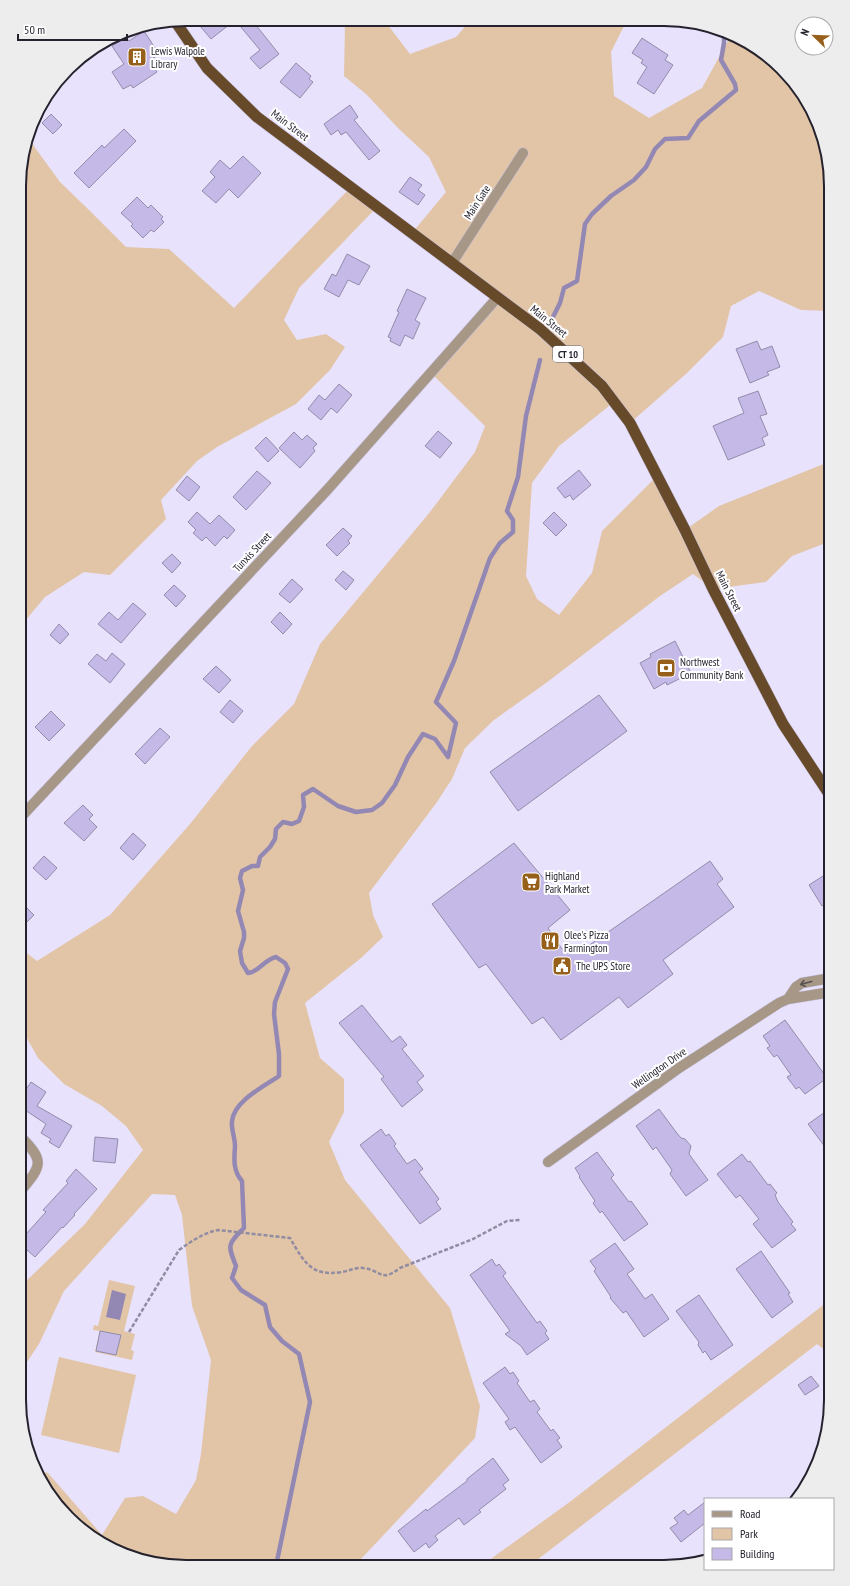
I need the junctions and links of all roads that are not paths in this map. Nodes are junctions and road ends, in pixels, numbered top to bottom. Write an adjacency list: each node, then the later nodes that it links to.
1 (178, 26): 3 (highway, Main Street / CT 10)
2 (523, 153): 3 (street, Main Gate)
3 (452, 263): 4 (highway, Main Street / CT 10)
4 (498, 298): 5 (highway, Main Street / CT 10); 6 (street, Tunxis Street)
5 (824, 786)
6 (26, 812)
7 (824, 979): 9 (street, Wellington Drive, one-way to 9)
8 (824, 993): 9 (street, Wellington Drive)
9 (788, 999): 11 (street, Wellington Drive)
10 (26, 1143): 12 (street)
11 (548, 1162)
12 (26, 1184)

